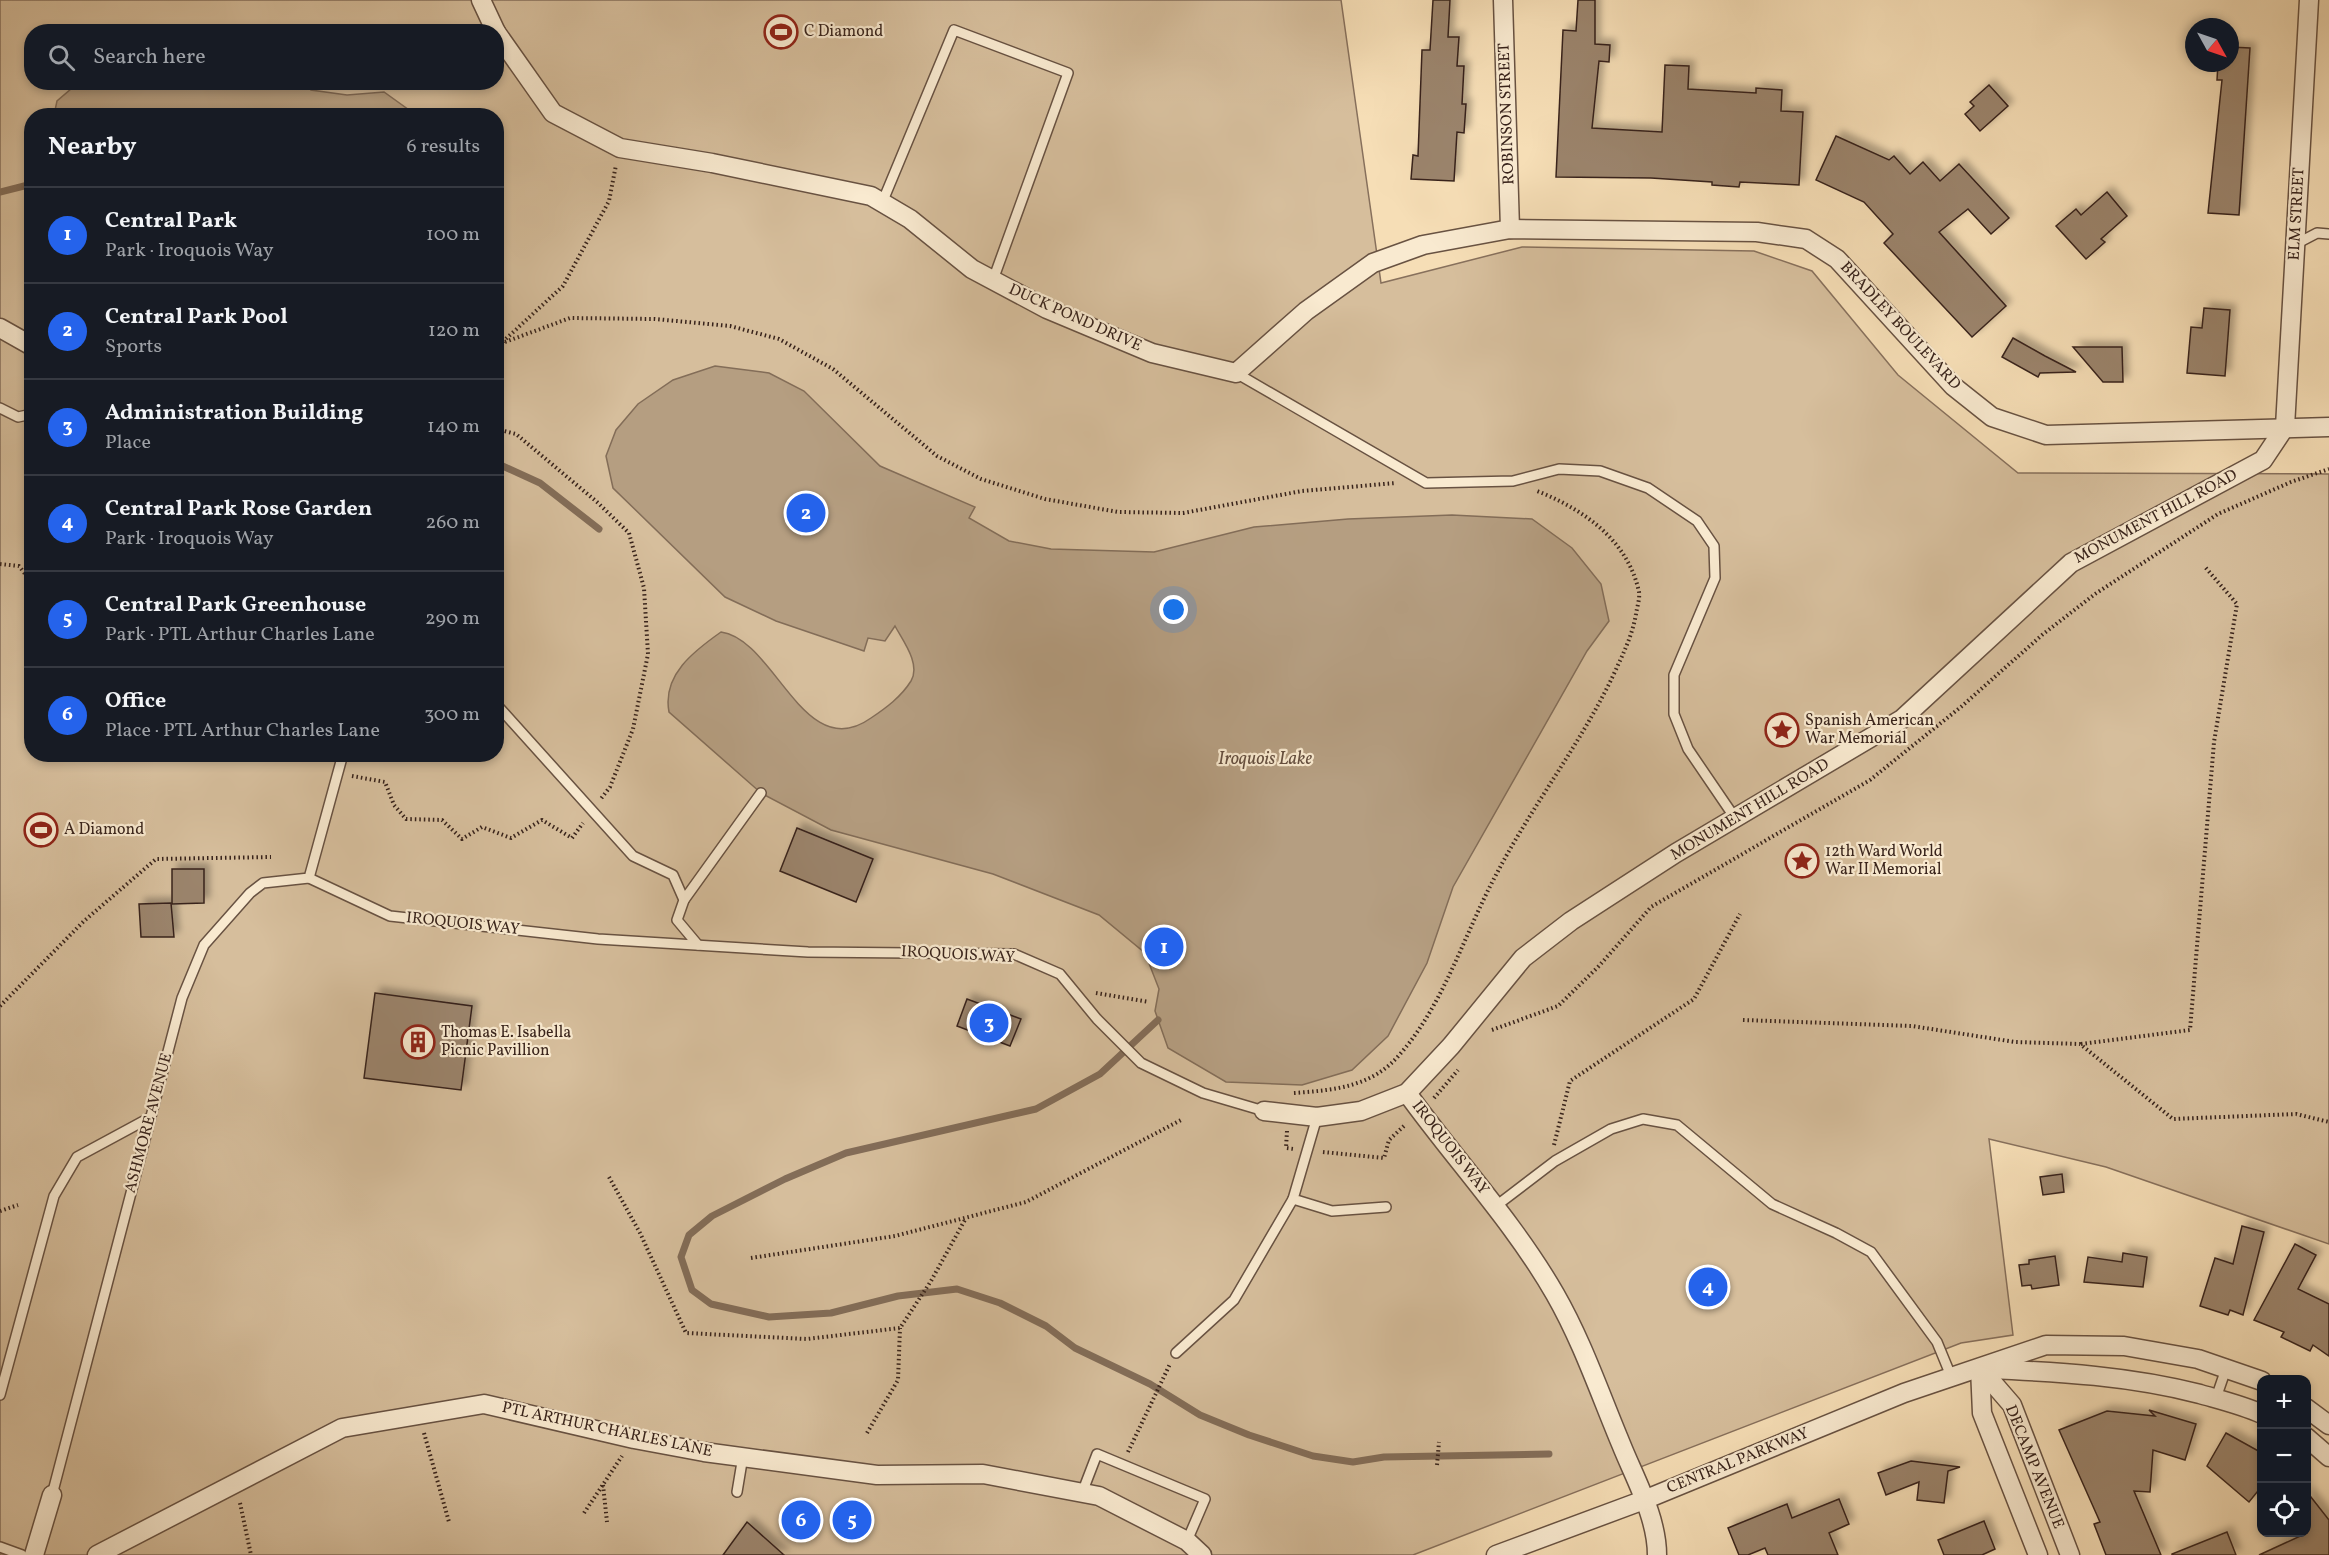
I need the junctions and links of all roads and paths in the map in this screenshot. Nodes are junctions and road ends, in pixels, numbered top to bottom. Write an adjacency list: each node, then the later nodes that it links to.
1 (481, 0): 4 (street, DUCK POND DRIVE)
2 (1503, 0): 8 (street, ROBINSON STREET)
3 (2309, 0): 10 (street, ELM STREET)
4 (492, 24)
5 (504, 43): 6 (street, DUCK POND DRIVE)
6 (620, 148): 7 (street, DUCK POND DRIVE); 14 (path)
7 (882, 203): 11 (street, DUCK POND DRIVE); 11 (lane)
8 (1510, 229): 15 (street); 18 (street, BRADLEY BOULEVARD)
9 (2329, 234): 10 (lane)
10 (2296, 244): 18 (street, ELM STREET)
11 (993, 280): 15 (street, DUCK POND DRIVE)
12 (0, 328): 13 (street)
13 (24, 342)
14 (505, 342): 23 (path)
15 (1236, 373): 23 (lane)
16 (0, 408): 17 (lane)
17 (24, 416)
18 (2285, 427): 19 (street, BRADLEY BOULEVARD); 32 (street, MONUMENT HILL ROAD)
19 (2329, 427)
20 (504, 431): 31 (path)
21 (2329, 469): 42 (path)
22 (1513, 482): 23 (lane); 32 (lane); 48 (path)
23 (1426, 483)
24 (0, 564): 26 (path)
25 (2205, 567): 43 (path)
26 (24, 573)
27 (504, 713): 31 (lane)
28 (341, 762): 34 (lane)
29 (352, 776): 31 (path)
30 (761, 793): 35 (lane)
31 (592, 810): 35 (lane)
32 (1735, 818): 45 (street, MONUMENT HILL ROAD)
33 (271, 857): 40 (path)
34 (309, 878): 37 (lane, IROQUOIS WAY); 49 (lane, ASHMORE AVENUE)
35 (684, 900): 37 (lane)
36 (1740, 914): 54 (path)
37 (698, 945): 38 (lane, IROQUOIS WAY)
38 (1073, 989): 39 (path); 46 (lane, IROQUOIS WAY)
39 (1149, 1002)
40 (0, 1006)
41 (1743, 1020): 43 (path)
42 (1489, 1033)
43 (2080, 1044): 52 (path)
44 (1464, 1061): 47 (path)
45 (1407, 1093): 47 (street, IROQUOIS WAY); 50 (street, IROQUOIS WAY)
46 (1264, 1111): 48 (street, IROQUOIS WAY)
47 (1420, 1111): 53 (path); 58 (street, IROQUOIS WAY)
48 (1287, 1114): 50 (street, IROQUOIS WAY); 53 (path)
49 (151, 1117): 70 (lane); 88 (lane, ASHMORE AVENUE)
50 (1317, 1117): 53 (lane)
51 (1181, 1120): 61 (path)
52 (2329, 1122)
53 (1306, 1150): 56 (lane)
54 (1553, 1151)
55 (609, 1177): 63 (path)
56 (1293, 1199): 59 (lane); 64 (lane)
57 (18, 1205): 60 (path)
58 (1496, 1206): 68 (lane); 89 (street, IROQUOIS WAY)
59 (1386, 1207)
60 (0, 1210)
61 (966, 1218): 62 (path); 63 (path)
62 (751, 1258)
63 (900, 1328): 76 (path)
64 (1176, 1353)
65 (1980, 1368): 66 (street, CENTRAL PARKWAY); 68 (street, CENTRAL PARKWAY); 71 (street, CENTRAL PARKWAY); 103 (street, DECAMP AVENUE); 104 (street, DECAMP AVENUE)
66 (2226, 1369): 69 (street, CENTRAL PARKWAY); 71 (lane)
67 (1163, 1376): 82 (path)
68 (1952, 1376): 89 (street, CENTRAL PARKWAY)
69 (2257, 1379)
70 (0, 1395)
71 (2216, 1398): 73 (street, CENTRAL PARKWAY)
72 (2311, 1411): 75 (street)
73 (2257, 1412)
74 (419, 1414): 77 (street, PTL ARTHUR CHARLES LANE); 84 (street, PTL ARTHUR CHARLES LANE); 91 (path)
75 (2329, 1425)
76 (867, 1433)
77 (634, 1439): 80 (street, PTL ARTHUR CHARLES LANE); 85 (path)
78 (2311, 1441): 81 (street)
79 (1439, 1442): 83 (path)
80 (743, 1456): 86 (lane); 87 (street, PTL ARTHUR CHARLES LANE)
81 (2329, 1457)
82 (1122, 1465): 87 (lane); 93 (lane)
83 (1437, 1466)
84 (236, 1483): 98 (street, PTL ARTHUR CHARLES LANE); 99 (path)
85 (603, 1485): 90 (path); 92 (path)
86 (737, 1492)
87 (1082, 1493): 93 (street, PTL ARTHUR CHARLES LANE)
88 (52, 1495): 97 (street, ASHMORE AVENUE)
89 (1644, 1500): 94 (street, IROQUOIS WAY); 101 (street, CENTRAL PARKWAY)
90 (584, 1513)
91 (449, 1522)
92 (607, 1522)
93 (1187, 1541): 100 (street, PTL ARTHUR CHARLES LANE)
94 (1657, 1546): 102 (street)
95 (0, 1547): 96 (lane)
96 (22, 1555)
97 (34, 1555)
98 (97, 1555)
99 (251, 1555)
100 (1202, 1555)
101 (1496, 1555)
102 (1671, 1555)
103 (2038, 1555)
104 (2070, 1555)

